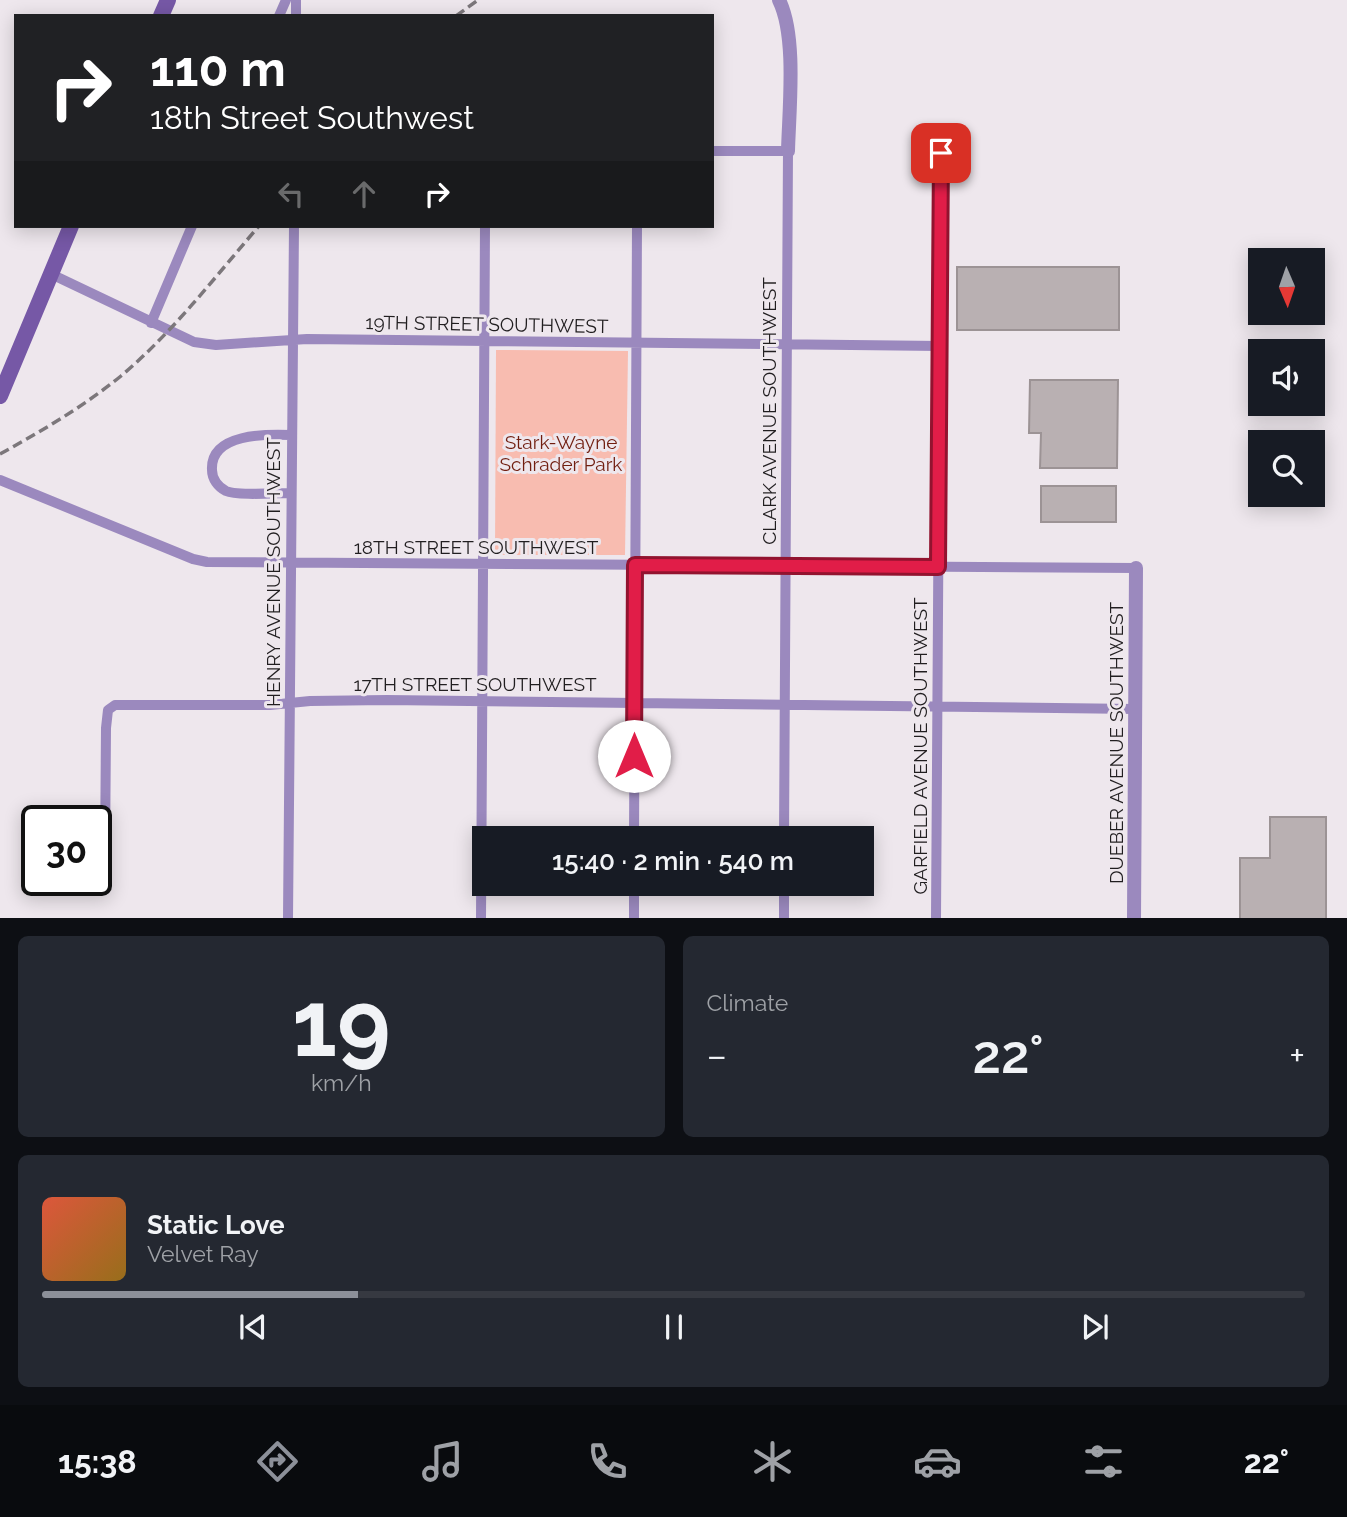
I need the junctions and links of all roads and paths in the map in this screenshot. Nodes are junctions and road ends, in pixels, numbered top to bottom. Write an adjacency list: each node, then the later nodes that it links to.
1 (779, 0): 3 (street)
2 (714, 151): 3 (street)
3 (788, 151): 15 (street, CLARK AVENUE SOUTHWEST)
4 (941, 153): 16 (street, GARFIELD AVENUE SOUTHWEST)
5 (70, 228): 10 (main road)
6 (191, 228): 11 (street)
7 (294, 228): 12 (street, HENRY AVENUE SOUTHWEST)
8 (485, 228): 13 (street)
9 (636, 228): 14 (street)
10 (51, 274): 11 (street, 19TH STREET SOUTHWEST); 17 (main road)
11 (150, 323): 12 (street, 19TH STREET SOUTHWEST)
12 (292, 340): 13 (street, 19TH STREET SOUTHWEST); 18 (street, HENRY AVENUE SOUTHWEST)
13 (485, 341): 14 (street, 19TH STREET SOUTHWEST); 22 (street)
14 (636, 343): 15 (street, 19TH STREET SOUTHWEST); 23 (street)
15 (787, 345): 16 (street, 19TH STREET SOUTHWEST); 24 (street, CLARK AVENUE SOUTHWEST)
16 (940, 346): 25 (street, GARFIELD AVENUE SOUTHWEST)
17 (0, 396)
18 (292, 435): 20 (street, HENRY AVENUE SOUTHWEST); 20 (street)
19 (0, 480): 21 (street, 18TH STREET SOUTHWEST)
20 (291, 493): 21 (street, HENRY AVENUE SOUTHWEST)
21 (291, 563): 22 (street, 18TH STREET SOUTHWEST); 29 (street, HENRY AVENUE SOUTHWEST)
22 (483, 565): 23 (street, 18TH STREET SOUTHWEST); 27 (street)
23 (635, 565): 24 (street, 18TH STREET SOUTHWEST); 28 (street)
24 (786, 566): 25 (street, 18TH STREET SOUTHWEST); 30 (street, CLARK AVENUE SOUTHWEST)
25 (938, 567): 26 (street, 18TH STREET SOUTHWEST); 31 (street, GARFIELD AVENUE SOUTHWEST)
26 (1136, 568): 32 (street, DUEBER AVENUE SOUTHWEST)
27 (483, 701): 28 (street, 17TH STREET SOUTHWEST); 29 (street, 17TH STREET SOUTHWEST); 39 (street)
28 (633, 702): 30 (street, 17TH STREET SOUTHWEST); 34 (street)
29 (290, 703): 33 (street, 17TH STREET SOUTHWEST); 38 (street, HENRY AVENUE SOUTHWEST)
30 (785, 705): 31 (street, 17TH STREET SOUTHWEST); 35 (street, CLARK AVENUE SOUTHWEST)
31 (937, 706): 32 (street, 17TH STREET SOUTHWEST); 42 (street, GARFIELD AVENUE SOUTHWEST)
32 (1135, 709): 43 (street, DUEBER AVENUE SOUTHWEST)
33 (106, 805)
34 (634, 826)
35 (784, 826)
36 (634, 896): 40 (street)
37 (784, 896): 41 (street)
38 (288, 918)
39 (481, 918)
40 (634, 918)
41 (784, 918)
42 (936, 918)
43 (1134, 918)

